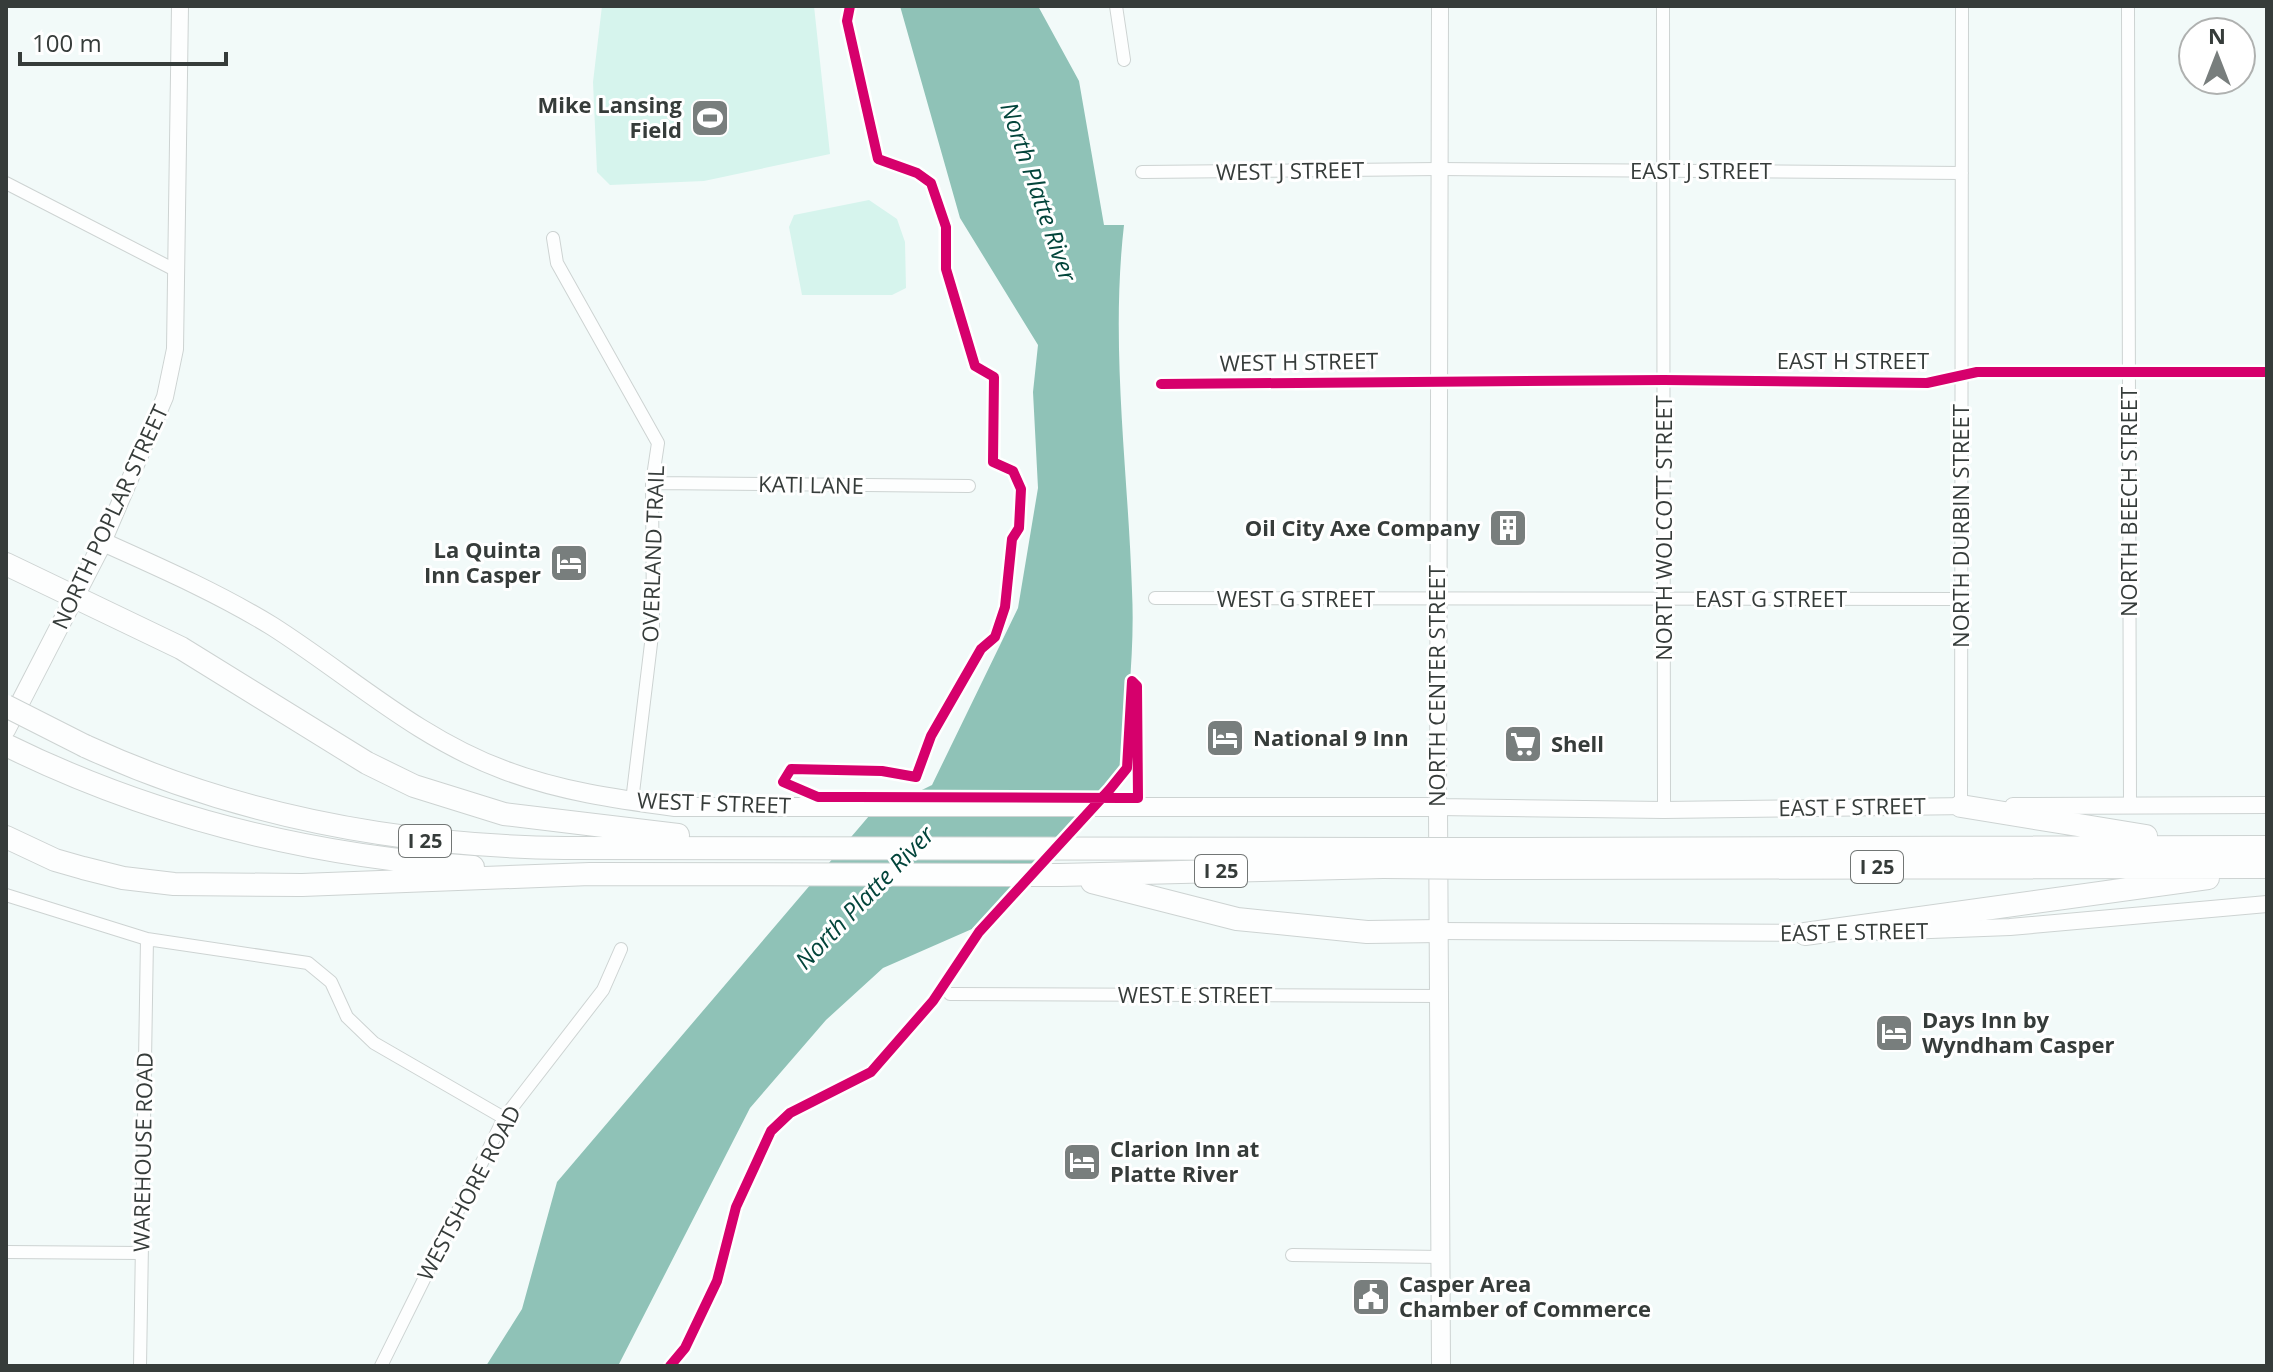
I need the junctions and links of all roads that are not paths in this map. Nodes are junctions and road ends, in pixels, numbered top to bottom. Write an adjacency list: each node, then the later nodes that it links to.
1 (180, 6): 14 (main road, NORTH POPLAR STREET)
2 (1116, 6): 7 (street)
3 (1440, 6): 8 (main road, NORTH CENTER STREET)
4 (1663, 6): 9 (street, NORTH WOLCOTT STREET)
5 (1962, 6): 11 (street, NORTH DURBIN STREET)
6 (2128, 6): 15 (street, NORTH BEECH STREET)
7 (1124, 60)
8 (1439, 169): 9 (street, EAST J STREET); 10 (street, WEST J STREET); 19 (main road, NORTH CENTER STREET)
9 (1664, 171): 11 (street, EAST J STREET); 18 (street, NORTH WOLCOTT STREET)
10 (1142, 172)
11 (1962, 173): 17 (street, NORTH DURBIN STREET)
12 (6, 183): 14 (street)
13 (553, 238): 21 (street, OVERLAND TRAIL)
14 (177, 271): 23 (main road, NORTH POPLAR STREET)
15 (2128, 372): 16 (street, EAST H STREET); 17 (street, EAST H STREET); 37 (street, NORTH BEECH STREET)
16 (2267, 372)
17 (1961, 376): 18 (street, EAST H STREET); 28 (street, NORTH DURBIN STREET)
18 (1664, 380): 19 (street, EAST H STREET); 27 (street, NORTH WOLCOTT STREET)
19 (1437, 381): 20 (street, WEST H STREET); 29 (main road, NORTH CENTER STREET)
20 (1161, 384)
21 (652, 483): 22 (street, KATI LANE); 33 (street, OVERLAND TRAIL)
22 (969, 486)
23 (103, 542): 25 (main road, NORTH POPLAR STREET); 33 (main road, WEST F STREET)
24 (6, 564): 25 (highway)
25 (77, 597): 31 (main road, NORTH POPLAR STREET); 40 (highway)
26 (1155, 598): 29 (street, WEST G STREET)
27 (1664, 599): 28 (street, EAST G STREET); 29 (street, EAST G STREET); 38 (street, NORTH WOLCOTT STREET)
28 (1961, 599): 35 (street, NORTH DURBIN STREET)
29 (1436, 600): 36 (main road, NORTH CENTER STREET)
30 (6, 706): 40 (highway, I 25, bridge)
31 (6, 730)
32 (6, 745): 45 (highway, I 25)
33 (632, 801): 36 (main road, WEST F STREET)
34 (2267, 805): 37 (main road, EAST F STREET)
35 (1961, 806): 37 (main road, EAST F STREET); 38 (main road, EAST F STREET); 41 (highway)
36 (1438, 807): 38 (main road, EAST F STREET); 49 (main road, NORTH CENTER STREET)
37 (2130, 807)
38 (1664, 810)
39 (6, 837): 45 (highway)
40 (779, 847): 42 (highway, I 25)
41 (2267, 847): 43 (highway, I 25)
42 (1383, 858): 43 (highway, I 25, bridge); 46 (highway, I 25)
43 (1486, 859): 44 (highway, I 25)
44 (2267, 868): 50 (highway)
45 (590, 874): 46 (highway, I 25)
46 (1060, 875): 49 (highway)
47 (6, 895): 51 (street)
48 (2267, 904): 50 (main road, EAST E STREET)
49 (1440, 931): 50 (main road, EAST E STREET); 54 (main road, NORTH CENTER STREET)
50 (1805, 934)
51 (147, 939): 55 (street); 57 (street, WAREHOUSE ROAD)
52 (621, 949): 55 (street, WESTSHORE ROAD)
53 (950, 994): 54 (street, WEST E STREET)
54 (1440, 996): 59 (main road, NORTH CENTER STREET)
55 (504, 1118): 61 (street, WESTSHORE ROAD)
56 (6, 1252): 57 (street)
57 (141, 1253): 60 (street, WAREHOUSE ROAD)
58 (1292, 1255): 59 (street)
59 (1442, 1257): 62 (main road, NORTH CENTER STREET)
60 (140, 1366)
61 (381, 1366)
62 (1441, 1366)

